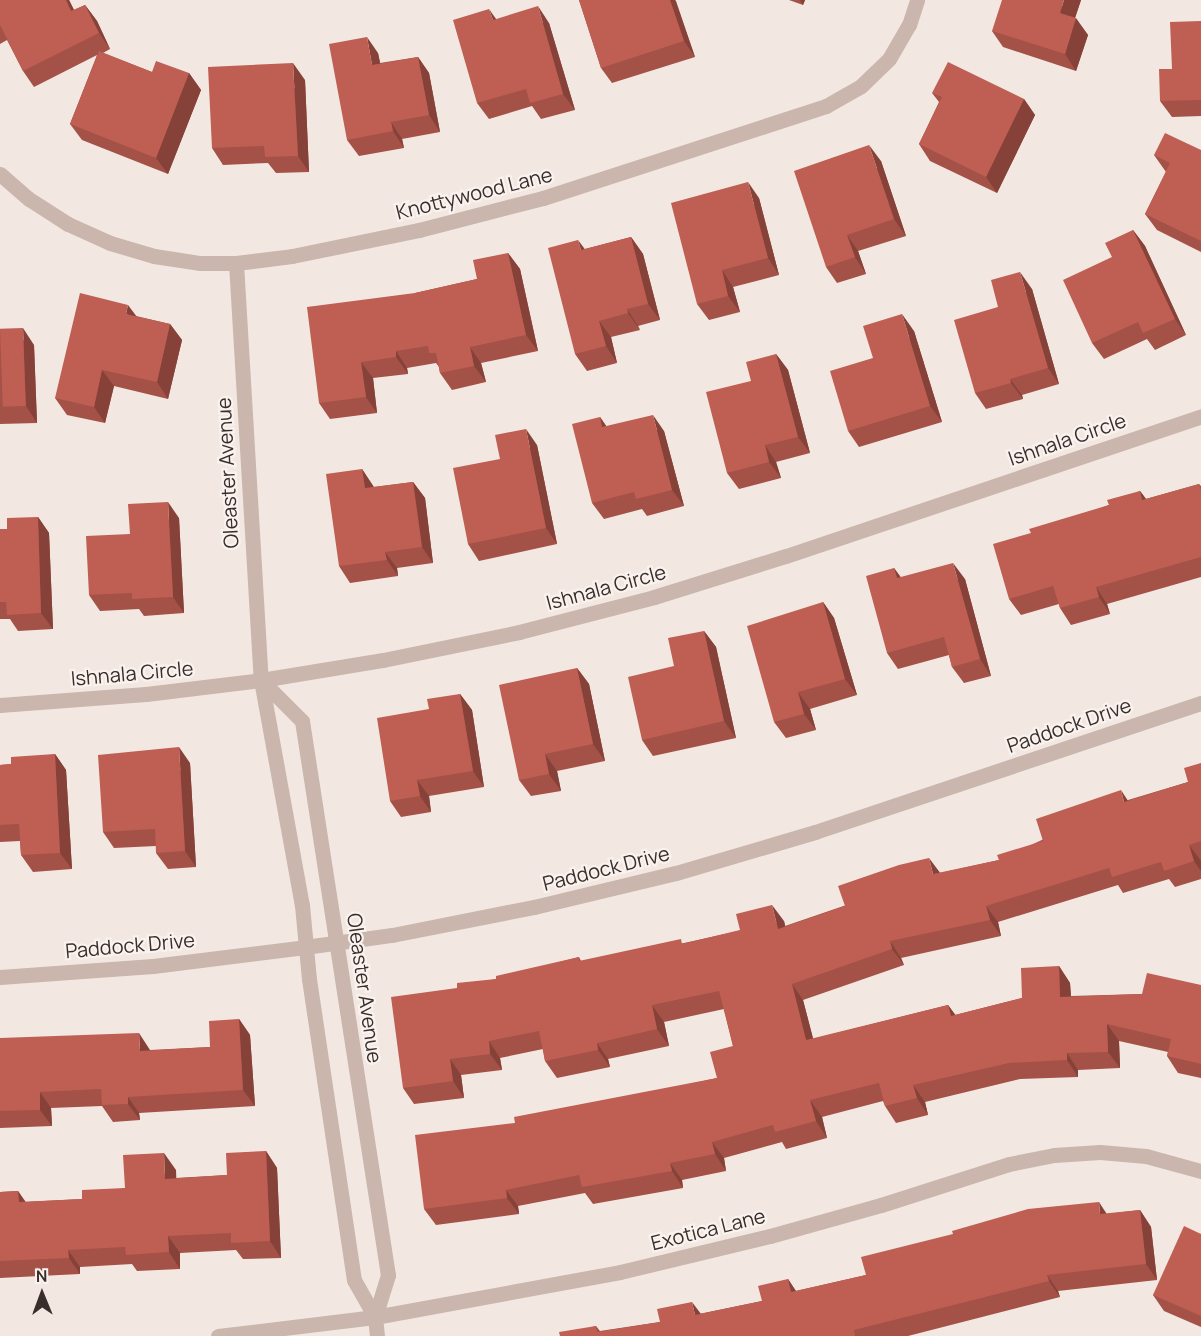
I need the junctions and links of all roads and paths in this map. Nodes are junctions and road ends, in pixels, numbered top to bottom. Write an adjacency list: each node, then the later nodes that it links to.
1 (917, 0): 3 (street, Knottywood Lane)
2 (0, 174): 3 (street, Knottywood Lane)
3 (236, 263): 5 (street, Oleaster Avenue)
4 (1201, 416): 5 (street, Ishnala Circle)
5 (261, 680): 7 (street, Ishnala Circle); 8 (street, Oleaster Avenue); 9 (street, Oleaster Avenue)
6 (1201, 703): 8 (street, Paddock Drive)
7 (0, 705)
8 (336, 942): 9 (street, Paddock Drive); 12 (street, Oleaster Avenue)
9 (305, 947): 10 (street, Paddock Drive); 12 (street, Oleaster Avenue)
10 (0, 976)
11 (1201, 1171): 12 (street, Exotica Lane)
12 (375, 1317): 13 (street, Exotica Lane); 14 (street, Oleaster Avenue)
13 (218, 1336)
14 (377, 1336)

